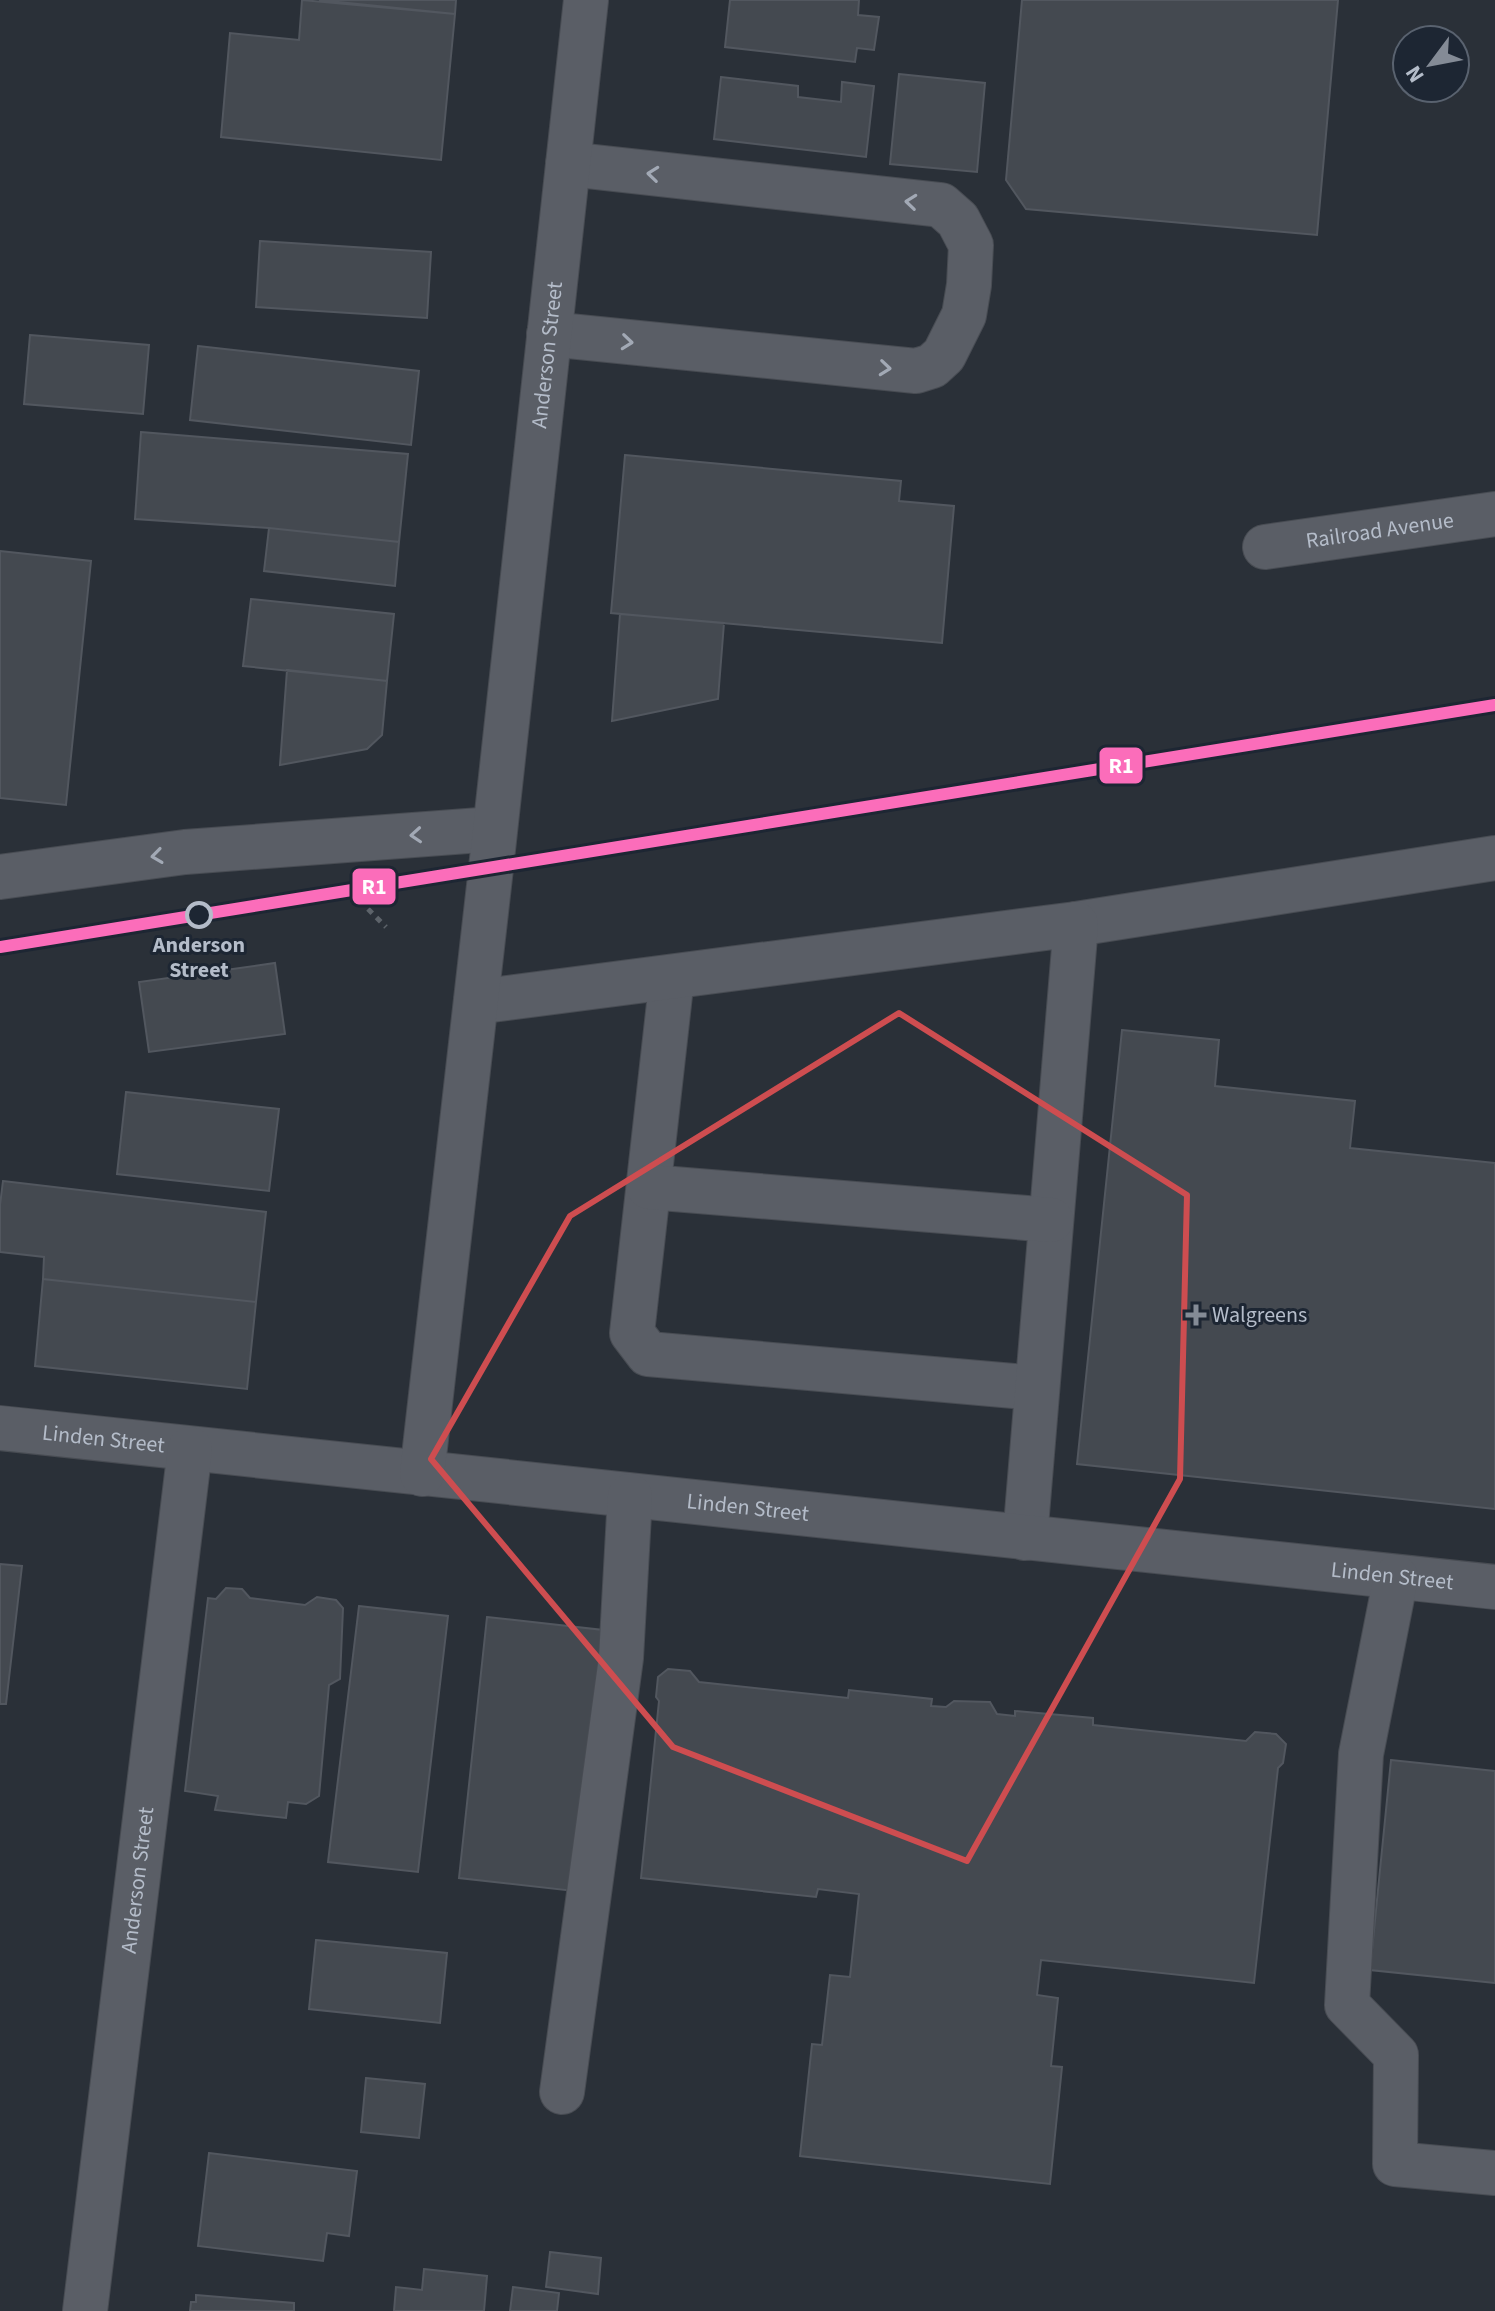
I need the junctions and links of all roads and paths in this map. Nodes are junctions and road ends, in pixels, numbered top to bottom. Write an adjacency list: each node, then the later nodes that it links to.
1 (586, 0): 2 (street, Anderson Street)
2 (568, 164): 3 (street, Anderson Street); 3 (street, one-way to 2)
3 (549, 334): 6 (street, Anderson Street)
4 (1495, 514): 5 (street, Railroad Avenue)
5 (1265, 547)
6 (494, 829): 8 (street, one-way to 8); 13 (street, Anderson Street)
7 (1495, 858): 10 (street)
8 (0, 877)
9 (368, 909): 11 (path)
10 (1076, 924): 12 (street); 15 (street)
11 (386, 927)
12 (672, 977): 13 (street); 14 (street)
13 (476, 1002): 19 (street, Anderson Street)
14 (649, 1187): 15 (street); 16 (street)
15 (1051, 1220): 16 (street)
16 (1037, 1388): 21 (street)
17 (0, 1428): 18 (street, Linden Street)
18 (190, 1449): 19 (street, Linden Street); 26 (street, Anderson Street)
19 (422, 1474): 20 (street, Linden Street)
20 (630, 1496): 21 (street, Linden Street); 24 (street)
21 (1025, 1538): 22 (street, Linden Street)
22 (1396, 1577): 23 (street, Linden Street); 25 (street)
23 (1495, 1587)
24 (562, 2092)
25 (1495, 2173)
26 (85, 2311)

